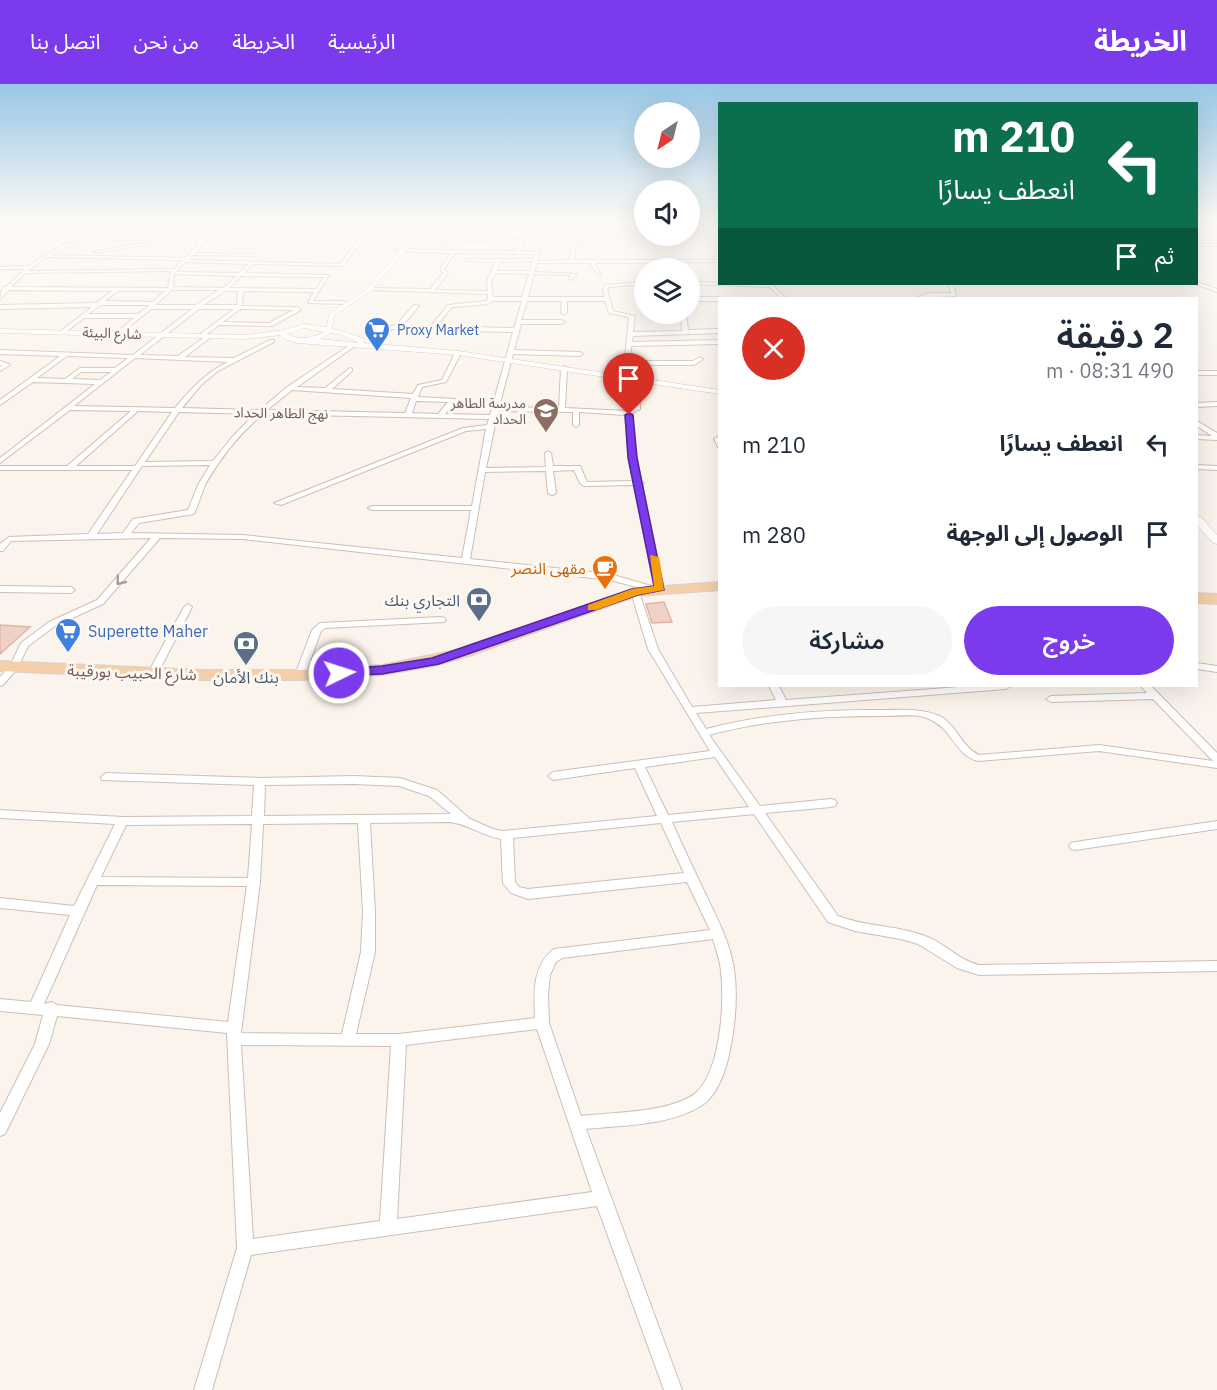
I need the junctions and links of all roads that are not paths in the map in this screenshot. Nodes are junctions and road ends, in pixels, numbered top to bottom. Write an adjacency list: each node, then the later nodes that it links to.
1 (13, 282): 17 (street)
2 (172, 282): 19 (street)
3 (232, 282): 20 (street)
4 (322, 282): 23 (street)
5 (370, 282): 36 (street)
6 (375, 282): 21 (street)
7 (439, 282): 24 (street)
8 (489, 282): 26 (street)
9 (530, 282): 30 (street)
10 (700, 283): 13 (street)
11 (1198, 283): 25 (street)
12 (634, 284): 32 (street)
13 (718, 284)
14 (769, 285): 28 (street)
15 (951, 285): 29 (street)
16 (0, 288): 17 (street)
17 (7, 288): 18 (street); 27 (street)
18 (117, 289): 19 (street); 37 (street)
19 (170, 289): 20 (street); 38 (street)
20 (225, 289): 22 (street); 41 (street)
21 (370, 289): 24 (street); 56 (street)
22 (241, 290): 23 (street); 42 (street)
23 (318, 291): 35 (street)
24 (431, 291): 26 (street)
25 (1217, 291)
26 (491, 296): 30 (street); 54 (street)
27 (0, 297)
28 (782, 297)
29 (923, 297)
30 (523, 299): 31 (street); 52 (street)
31 (565, 299): 32 (street); 45 (street)
32 (606, 299): 62 (street)
33 (700, 299): 34 (street)
34 (718, 299)
35 (310, 302): 36 (street); 43 (street)
36 (344, 303): 44 (street)
37 (98, 304): 38 (street); 40 (street); 46 (street)
38 (151, 305): 41 (street); 47 (street)
39 (416, 306): 53 (street)
40 (0, 307)
41 (200, 307): 42 (street); 63 (street)
42 (239, 307): 43 (street); 50 (street)
43 (298, 309): 50 (street)
44 (323, 313)
45 (564, 313)
46 (84, 316): 47 (street); 59 (street)
47 (139, 316): 61 (street)
48 (315, 317): 55 (street)
49 (562, 322): 52 (street)
50 (219, 323): 64 (street)
51 (685, 324): 60 (street)
52 (517, 326): 54 (street); 77 (street)
53 (396, 327): 54 (street); 69 (street)
54 (432, 328)
55 (288, 330): 56 (street); 65 (street); 66 (street)
56 (327, 330): 66 (street); 69 (street)
57 (0, 331): 59 (street, شارع البيئة)
58 (718, 331): 60 (street)
59 (63, 332): 61 (street, شارع البيئة)
60 (685, 332): 62 (street)
61 (119, 333): 63 (street, شارع البيئة)
62 (629, 334): 70 (street)
63 (163, 335): 64 (street, شارع البيئة); 78 (street)
64 (205, 336): 65 (street, شارع البيئة); 79 (street)
65 (224, 336): 67 (street)
66 (302, 340): 67 (street); 71 (street)
67 (272, 341): 81 (street)
68 (718, 342): 70 (street)
69 (373, 344): 72 (street)
70 (629, 344): 83 (street)
71 (353, 345): 72 (street); 95 (street)
72 (384, 346): 74 (street)
73 (0, 352): 76 (street)
74 (459, 353): 77 (street); 98 (street)
75 (580, 354): 77 (street)
76 (65, 355): 78 (street); 92 (street)
77 (509, 356): 84 (street); 108 (street)
78 (134, 357): 79 (street); 86 (street)
79 (179, 358): 81 (street)
80 (700, 359): 83 (street)
81 (235, 360): 105 (street)
82 (0, 363): 85 (street)
83 (627, 363): 90 (street)
84 (564, 368): 90 (street); 104 (street)
85 (0, 369)
86 (117, 370): 93 (street); 94 (street)
87 (350, 370): 96 (street)
88 (1198, 373): 89 (street)
89 (1217, 373)
90 (626, 378): 91 (street)
91 (637, 379): 97 (street); 109 (street)
92 (31, 380): 93 (street); 99 (street)
93 (66, 381): 94 (street)
94 (101, 382): 102 (street)
95 (289, 388): 96 (street); 107 (street)
96 (327, 390): 98 (street)
97 (718, 392)
98 (415, 398): 110 (street); 111 (street)
99 (0, 403)
100 (1217, 404): 101 (street)
101 (1198, 405)
102 (69, 408): 103 (street, نهج الطاهر الحداد); 118 (street)
103 (137, 409): 105 (street, نهج الطاهر الحداد); 121 (street)
104 (562, 409): 106 (street, نهج الطاهر الحداد); 108 (street, نهج الطاهر الحداد)
105 (177, 410): 107 (street, نهج الطاهر الحداد); 120 (street)
106 (576, 410): 109 (street, نهج الطاهر الحداد); 113 (street)
107 (261, 412): 110 (street, نهج الطاهر الحداد); 119 (street)
108 (493, 413): 111 (street, نهج الطاهر الحداد); 114 (street)
109 (628, 413): 127 (street)
110 (408, 415): 111 (street, نهج الطاهر الحداد)
111 (440, 416)
112 (1198, 424): 116 (street)
113 (576, 425)
114 (490, 428): 126 (street); 129 (street)
115 (1198, 437): 116 (street)
116 (1217, 437)
117 (548, 453): 124 (street)
118 (0, 461)
119 (214, 463): 120 (street); 133 (street)
120 (140, 466): 121 (street); 134 (street)
121 (70, 467): 123 (street)
122 (1198, 467): 125 (street)
123 (0, 468)
124 (549, 468): 126 (street); 127 (street); 128 (street)
125 (1217, 468)
126 (482, 470): 131 (street)
127 (640, 483): 140 (street)
128 (552, 492)
129 (278, 503)
130 (372, 508): 131 (street)
131 (476, 508): 138 (street)
132 (1198, 520): 136 (street)
133 (125, 535): 134 (street); 135 (street)
134 (91, 536): 137 (street)
135 (157, 536): 138 (street); 148 (street, one-way to 148)
136 (1217, 541)
137 (0, 549)
138 (466, 560): 140 (street)
139 (718, 586): 140 (main road, شارع الحبيب بورقيبة)
140 (656, 588): 143 (main road, شارع الحبيب بورقيبة)
141 (0, 589): 142 (street)
142 (71, 590)
143 (636, 592): 152 (main road, شارع الحبيب بورقيبة); 160 (street)
144 (1198, 598): 145 (main road)
145 (1217, 599)
146 (188, 607): 151 (street)
147 (441, 620): 152 (street)
148 (7, 666): 151 (main road, شارع الحبيب بورقيبة); 153 (street)
149 (1198, 666): 150 (street)
150 (1217, 669)
151 (153, 673): 152 (main road, شارع الحبيب بورقيبة)
152 (300, 675)
153 (0, 683)
154 (774, 687): 159 (street)
155 (992, 687): 159 (street)
156 (1147, 687): 157 (street)
157 (1155, 696): 158 (street); 163 (street)
158 (1051, 699)
159 (782, 702): 160 (street)
160 (689, 710): 161 (street)
161 (703, 733): 162 (street); 165 (street)
162 (716, 754): 164 (street); 170 (street)
163 (1217, 759)
164 (639, 765): 166 (street); 174 (street)
165 (1217, 765)
166 (553, 776)
167 (106, 777): 168 (street)
168 (260, 782): 173 (street); 175 (street)
169 (831, 803): 170 (street)
170 (759, 812): 174 (street); 186 (street)
171 (0, 814): 176 (street)
172 (364, 818): 173 (street); 175 (street); 192 (street)
173 (257, 819): 176 (street); 182 (street)
174 (666, 819): 178 (street); 180 (street)
175 (465, 820): 178 (street)
176 (122, 821): 181 (street)
177 (1217, 825): 179 (street)
178 (507, 834): 180 (street)
179 (1075, 846)
180 (690, 877): 185 (street)
181 (93, 881): 182 (street); 184 (street)
182 (254, 882): 191 (street)
183 (0, 903): 184 (street)
184 (78, 911): 188 (street)
185 (718, 934): 190 (street); 194 (street)
186 (1217, 966)
187 (0, 1005): 188 (street)
188 (36, 1007): 189 (street)
189 (52, 1008): 191 (street); 195 (street)
190 (542, 1023): 193 (street); 194 (street)
191 (233, 1033): 192 (street); 198 (street)
192 (348, 1040): 193 (street)
193 (399, 1040): 197 (street)
194 (576, 1124): 196 (street)
195 (0, 1129)
196 (602, 1198): 197 (street); 200 (street)
197 (388, 1227): 198 (street)
198 (245, 1248): 199 (street)
199 (203, 1390)
200 (673, 1390)

